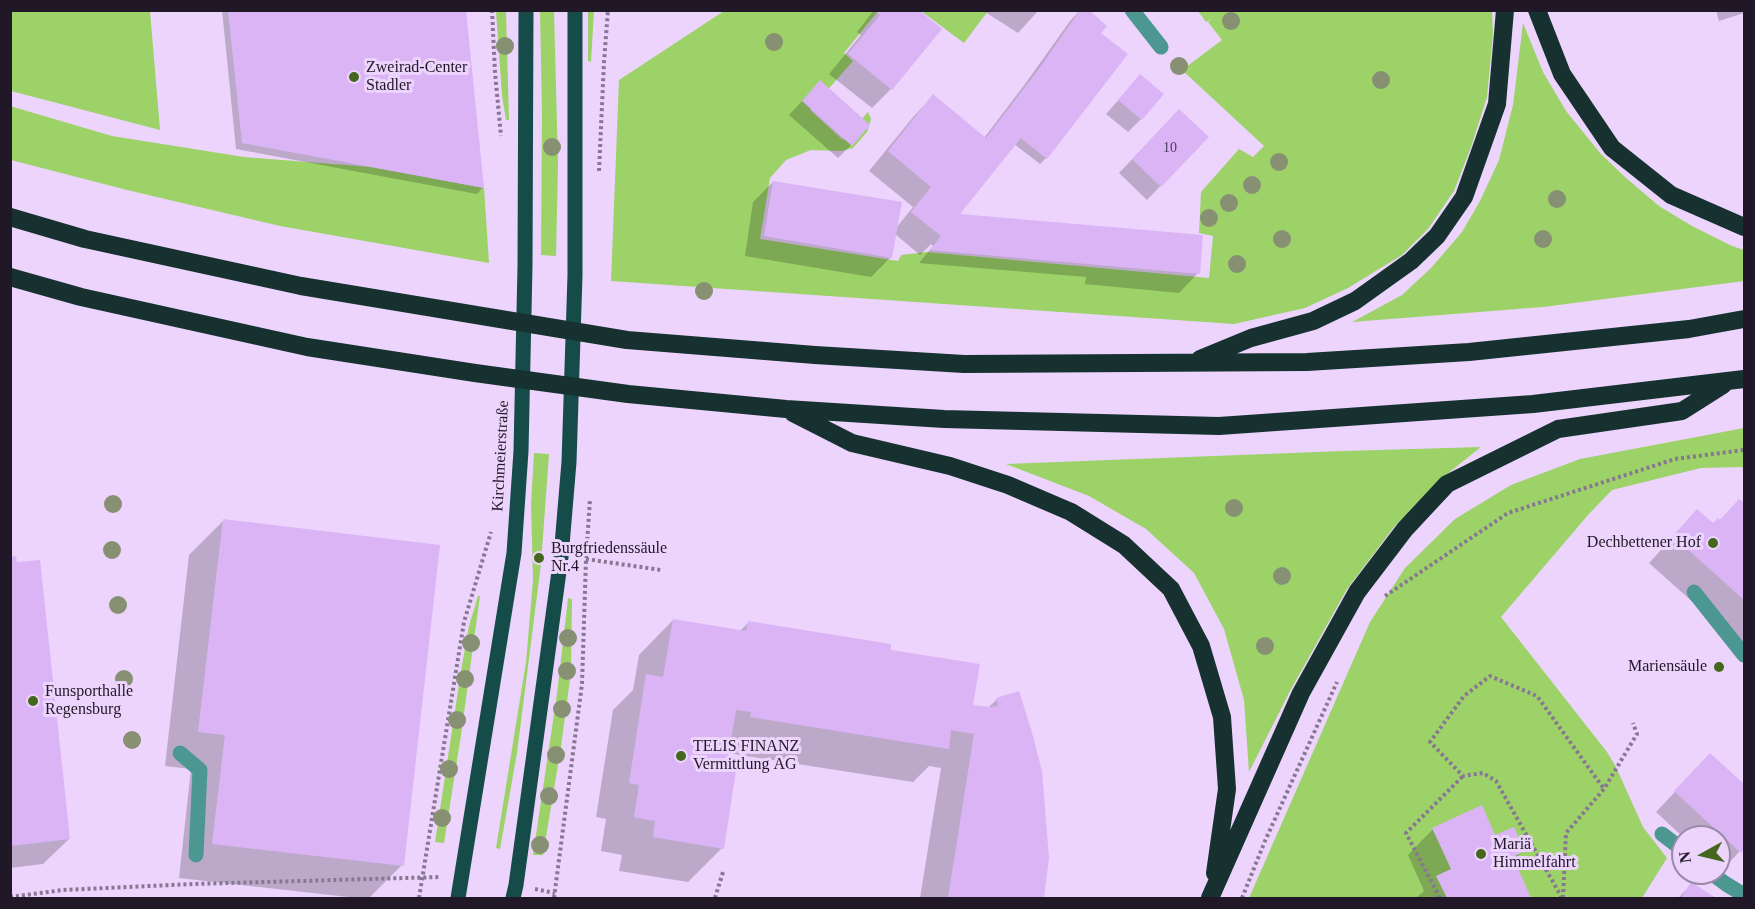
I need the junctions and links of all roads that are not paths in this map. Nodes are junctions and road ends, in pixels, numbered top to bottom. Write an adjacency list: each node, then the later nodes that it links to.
1 (526, 10): 24 (main road, Kirchmeierstraße)
2 (575, 10): 21 (main road)
3 (1132, 10): 6 (street)
4 (1505, 10): 11 (highway)
5 (1537, 10): 8 (highway)
6 (1161, 47)
7 (10, 217): 11 (highway)
8 (1744, 228)
9 (10, 277): 13 (highway)
10 (1744, 319): 11 (highway)
11 (1190, 364)
12 (1736, 381): 13 (highway); 23 (highway)
13 (786, 409): 23 (highway)
14 (1694, 592): 15 (street)
15 (1744, 655)
16 (180, 753): 19 (street)
17 (1662, 834): 18 (street)
18 (1671, 841)
19 (196, 855)
20 (1728, 885): 22 (street)
21 (515, 892)
22 (1744, 895)
23 (1211, 897)
24 (458, 898)

